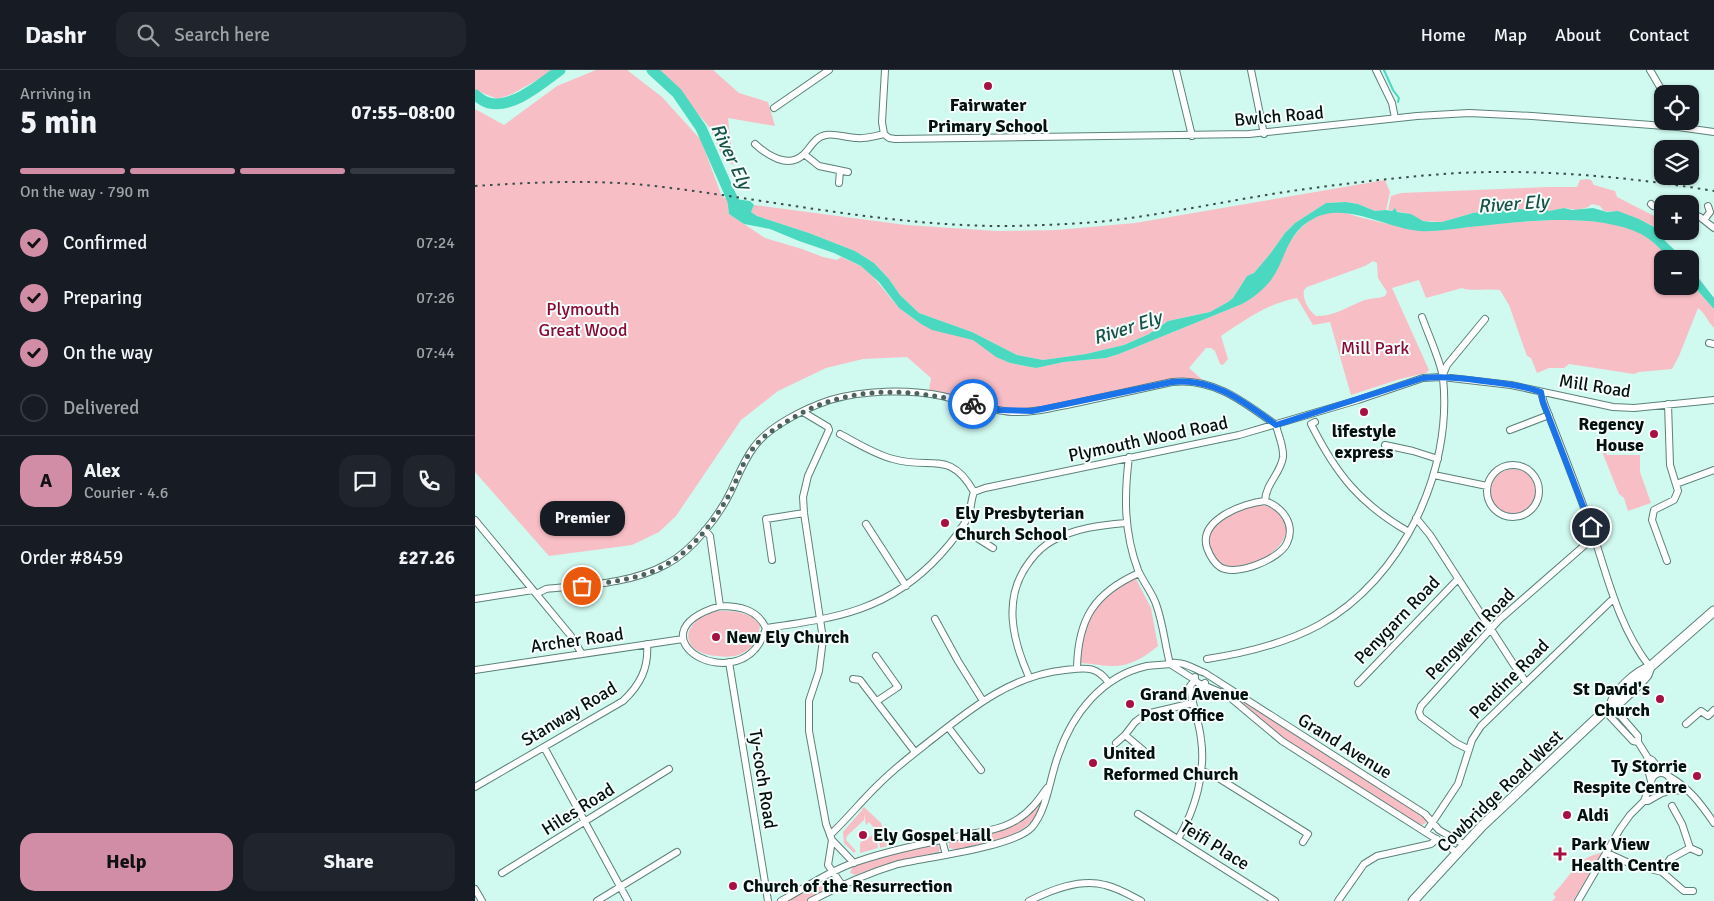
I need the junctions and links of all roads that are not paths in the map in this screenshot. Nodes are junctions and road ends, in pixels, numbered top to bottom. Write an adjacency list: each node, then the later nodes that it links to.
1 (829, 70): 8 (street)
2 (885, 70): 13 (street)
3 (1176, 70): 15 (street)
4 (1251, 70): 14 (street)
5 (1377, 70): 9 (street)
6 (1650, 70): 7 (street)
7 (1659, 85)
8 (774, 108)
9 (1395, 118): 10 (street, Bwlch Road); 14 (street, Bwlch Road)
10 (1654, 123)
11 (1699, 129): 12 (street, Bwlch Road)
12 (1714, 132)
13 (884, 134): 15 (street, Bwlch Road); 17 (street)
14 (1264, 134): 15 (street, Bwlch Road)
15 (1192, 136)
16 (755, 144): 17 (street)
17 (804, 154): 18 (street)
18 (841, 170): 19 (street); 20 (street)
19 (848, 172)
20 (839, 183)
21 (1651, 204): 22 (street)
22 (1654, 206)
23 (1709, 206): 25 (street)
24 (1699, 216): 25 (street)
25 (1705, 220): 26 (street)
26 (1714, 228)
27 (1422, 317): 29 (street)
28 (1485, 318): 29 (street)
29 (1443, 377): 30 (street, Mill Road); 36 (street, Plymouth Wood Road); 41 (street)
30 (1541, 392): 32 (street, Mill Road); 34 (street)
31 (1714, 400): 32 (street, Mill Road)
32 (1668, 404): 44 (street)
33 (803, 412): 36 (street); 48 (street); 55 (street)
34 (1549, 415): 37 (street); 57 (street)
35 (1315, 422): 56 (street)
36 (1276, 425): 40 (street, Plymouth Wood Road); 47 (street)
37 (1509, 430)
38 (840, 434): 46 (street)
39 (1385, 446): 41 (street)
40 (1129, 457): 46 (street, Plymouth Wood Road); 51 (street)
41 (1439, 459): 43 (street)
42 (1714, 470): 44 (street)
43 (1434, 475): 45 (street); 49 (street)
44 (1676, 484): 60 (street)
45 (1487, 486): 45 (street)
46 (973, 492): 54 (street)
47 (1265, 501): 47 (street)
48 (803, 513): 59 (street); 70 (street)
49 (1416, 518): 56 (street); 62 (street)
50 (475, 520): 53 (street)
51 (1126, 523): 61 (street); 84 (street)
52 (866, 524): 63 (street)
53 (478, 528): 64 (street)
54 (961, 528): 58 (street); 63 (street)
55 (705, 530): 64 (street); 67 (street)
56 (1409, 532): 77 (street)
57 (1595, 539): 65 (street); 72 (street, Pengwern Road)
58 (993, 548)
59 (773, 560)
60 (1667, 561)
61 (1139, 573): 79 (street); 81 (street)
62 (1458, 578): 72 (street); 89 (street, Penygarn Road)
63 (906, 586): 70 (street)
64 (534, 592): 66 (street); 75 (street)
65 (1614, 598): 80 (street); 87 (street, Pendine Road)
66 (475, 600)
67 (719, 606): 71 (street); 73 (street)
68 (1714, 611): 80 (highway, Cowbridge Road West)
69 (935, 619): 92 (street)
70 (820, 620): 71 (street); 122 (street)
71 (766, 628): 78 (street)
72 (1490, 629): 87 (street); 102 (street, Pengwern Road)
73 (683, 639): 74 (street, Archer Road); 78 (street)
74 (647, 644): 75 (street, Archer Road); 100 (street, Stanway Road)
75 (582, 654): 82 (street, Archer Road)
76 (876, 656): 91 (street)
77 (1207, 659)
78 (729, 662): 145 (street, Ty-coch Road)
79 (1170, 664): 83 (street, Grand Avenue); 86 (street, Grand Avenue); 88 (street, Grand Avenue)
80 (1650, 667): 94 (highway, Cowbridge Road West)
81 (1077, 668): 84 (street); 88 (street)
82 (475, 670)
83 (1204, 674): 86 (street); 90 (street); 119 (street, Grand Avenue)
84 (1029, 677): 92 (street)
85 (853, 679): 91 (street)
86 (1195, 680): 90 (street, Grand Avenue); 93 (street)
87 (1526, 682): 102 (street, Pendine Road)
88 (1109, 683): 111 (street, Grand Avenue)
89 (1358, 683)
90 (1203, 684): 93 (street); 121 (street, Grand Avenue)
91 (877, 701): 103 (street)
92 (983, 701): 97 (street)
93 (1193, 702): 98 (street); 107 (street)
94 (1608, 708): 104 (street); 127 (highway, Cowbridge Road West)
95 (1714, 710): 96 (street)
96 (1686, 724)
97 (948, 727): 103 (street); 106 (street)
98 (1125, 735): 99 (street); 101 (street)
99 (1117, 743)
100 (545, 746): 112 (street, Stanway Road); 118 (street)
101 (1143, 750)
102 (1468, 750): 119 (street, Pendine Road)
103 (915, 752): 122 (street)
104 (1648, 758): 108 (street); 110 (street)
105 (669, 769): 118 (street, Hiles Road)
106 (981, 770)
107 (1201, 771): 123 (street); 126 (street)
108 (1662, 772): 109 (street); 110 (street)
109 (1670, 777): 113 (street); 114 (street)
110 (1651, 782): 114 (street); 115 (street)
111 (1049, 784): 125 (street, Grand Avenue); 133 (street, Grand Avenue)
112 (475, 787)
113 (1685, 790): 114 (street); 120 (street)
114 (1665, 792): 115 (street)
115 (1644, 801): 132 (street)
116 (1672, 806): 128 (street)
117 (1138, 814): 123 (street, Teifi Place)
118 (585, 822): 137 (street, Hiles Road); 139 (street)
119 (1433, 822): 121 (street, Pendine Road); 127 (street, Grand Avenue)
120 (1714, 822)
121 (1426, 832): 124 (street, Grand Avenue)
122 (831, 838): 134 (street); 135 (street)
123 (1178, 839): 150 (street, Teifi Place)
124 (1437, 839): 131 (street, Grand Avenue); 151 (street)
125 (942, 840): 133 (street); 134 (street, Grand Avenue)
126 (1303, 842)
127 (1465, 845): 131 (highway, Cowbridge Road West)
128 (1690, 848): 130 (street); 136 (street)
129 (677, 852): 139 (street)
130 (1699, 852)
131 (1458, 853): 152 (highway, Cowbridge Road West)
132 (1607, 853): 136 (street); 153 (street)
133 (947, 855): 138 (street, Grand Avenue)
134 (854, 862): 135 (street, Grand Avenue)
135 (832, 872): 138 (street); 146 (street, Grand Avenue)
136 (1662, 872): 141 (street)
137 (502, 873)
138 (842, 885): 147 (street, Grand Avenue)
139 (620, 887): 143 (street); 144 (street)
140 (475, 889): 142 (street)
141 (1693, 891)
142 (482, 901)
143 (597, 901)
144 (628, 901)
145 (768, 901)
146 (781, 901)
147 (811, 901)
148 (1029, 901): 149 (street)
149 (1141, 901)
150 (1275, 901)
151 (1337, 901)
152 (1413, 901)
153 (1578, 901)

